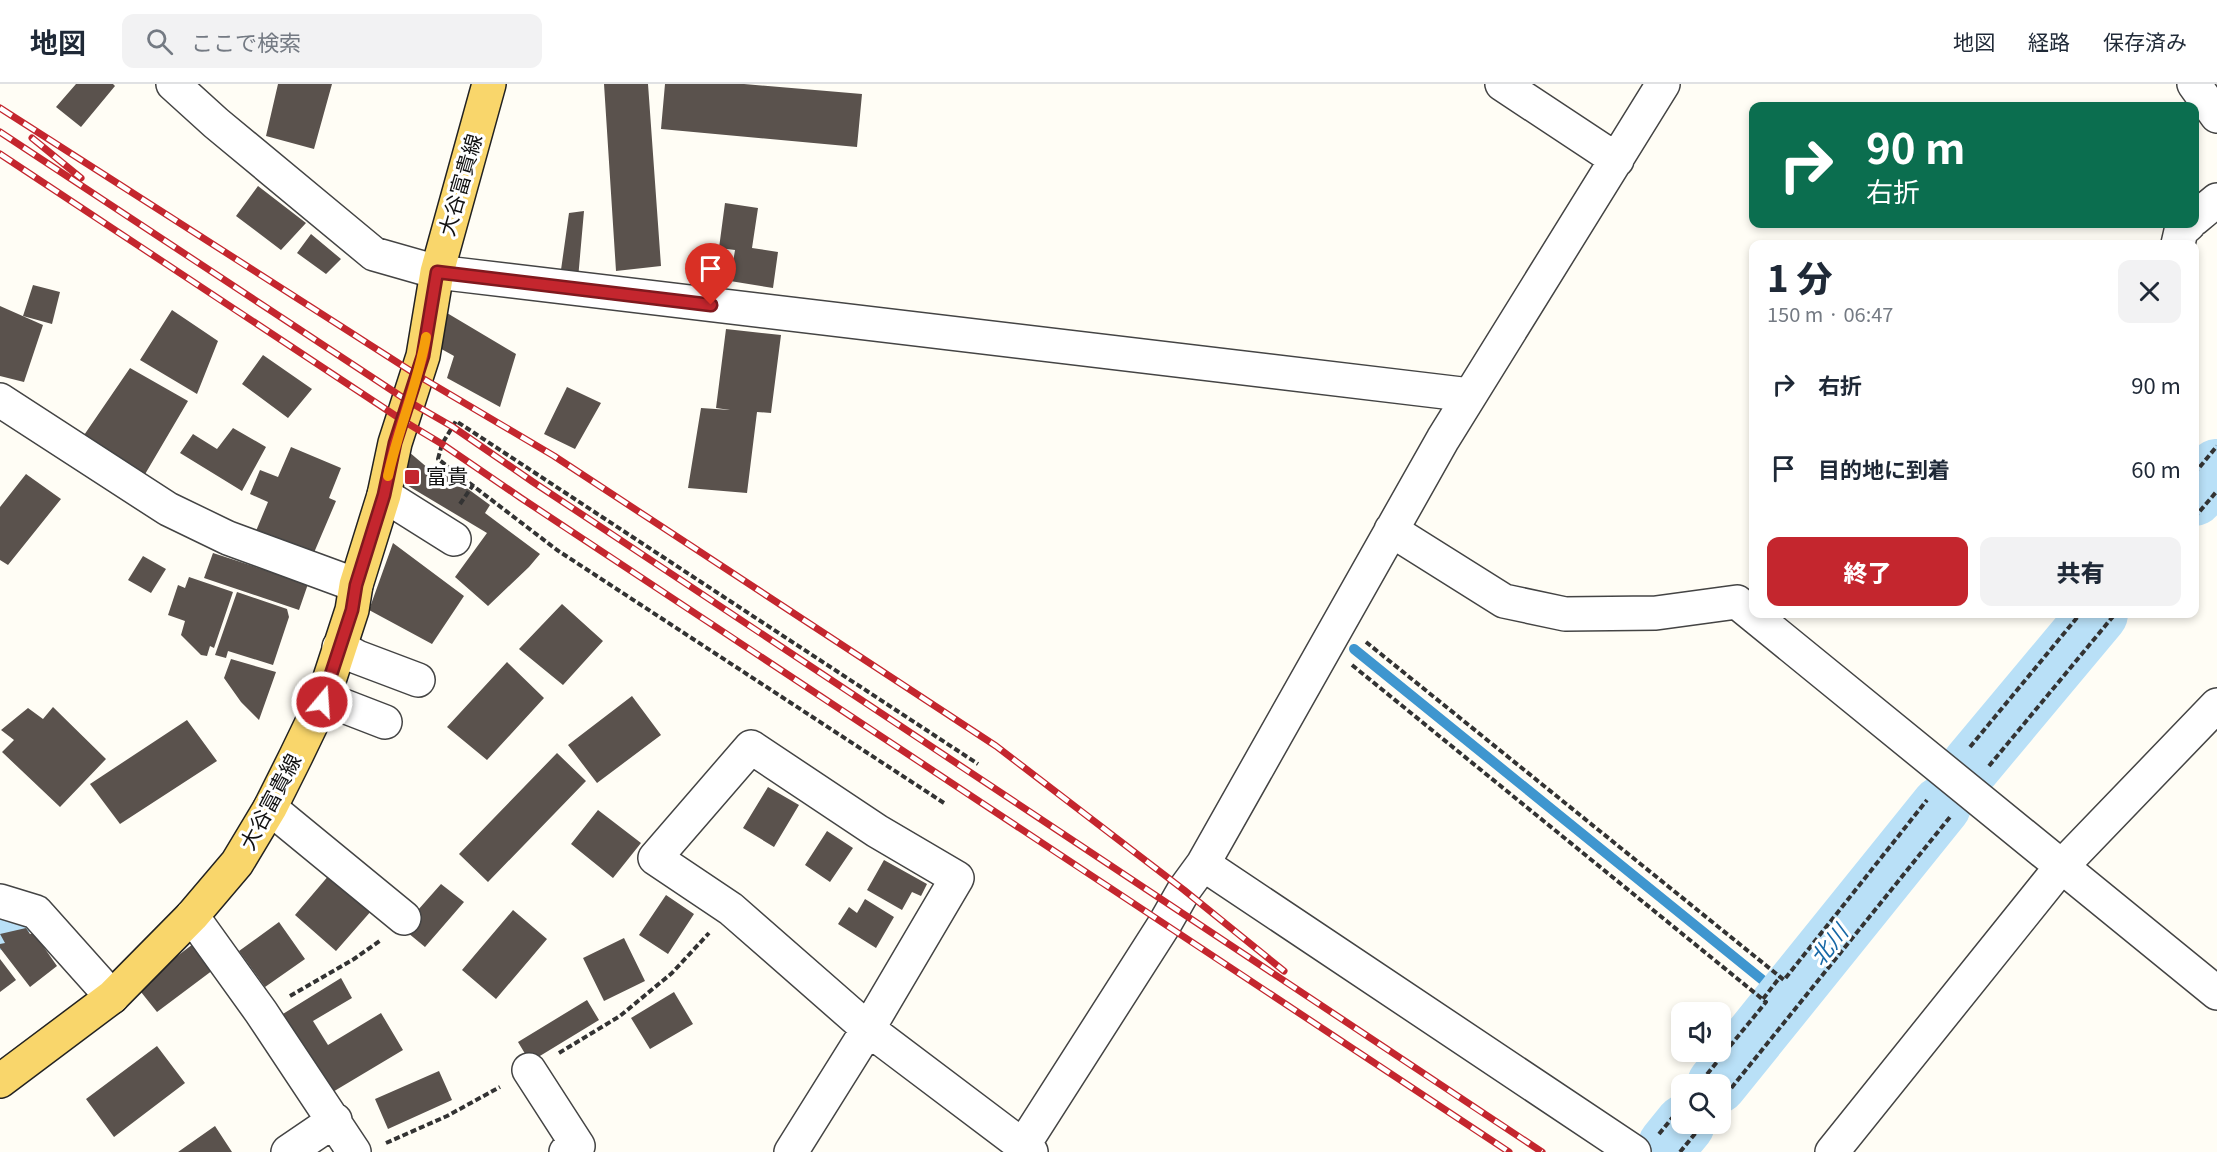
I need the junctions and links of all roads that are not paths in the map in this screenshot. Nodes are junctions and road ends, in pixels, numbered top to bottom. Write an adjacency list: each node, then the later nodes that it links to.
1 (173, 84): 10 (street)
2 (489, 84): 10 (main road, 大谷富貴線)
3 (1502, 84): 7 (street)
4 (1663, 84): 7 (street)
5 (2194, 84): 6 (street)
6 (2217, 116)
7 (1617, 160): 11 (street)
8 (2217, 200): 9 (street)
9 (2199, 215)
10 (437, 272): 11 (street); 13 (main road, 大谷富貴線)
11 (1470, 395): 14 (street)
12 (0, 400): 16 (street)
13 (384, 495): 15 (street); 16 (main road, 大谷富貴線)
14 (1392, 530): 17 (street); 25 (street)
15 (454, 539)
16 (356, 585): 19 (main road, 大谷富貴線)
17 (1745, 600)
18 (1766, 618): 26 (street)
19 (339, 647): 20 (street); 21 (main road, 大谷富貴線)
20 (418, 680)
21 (322, 702): 23 (street); 24 (main road, 大谷富貴線)
22 (2217, 705): 26 (street)
23 (385, 722)
24 (270, 808): 28 (main road, 大谷富貴線); 29 (street)
25 (1203, 864): 36 (street); 38 (street)
26 (2061, 867): 30 (street); 42 (street)
27 (0, 901): 31 (street)
28 (192, 916): 31 (main road, 大谷富貴線); 35 (street)
29 (404, 918)
30 (2217, 993)
31 (112, 996): 34 (main road, 大谷富貴線)
32 (868, 1029): 32 (street); 38 (street); 41 (street)
33 (529, 1070): 40 (street)
34 (0, 1081)
35 (335, 1120): 37 (street); 39 (street)
36 (1643, 1147)
37 (365, 1150)
38 (1024, 1150)
39 (288, 1152)
40 (566, 1152)
41 (791, 1152)
42 (1832, 1152)

